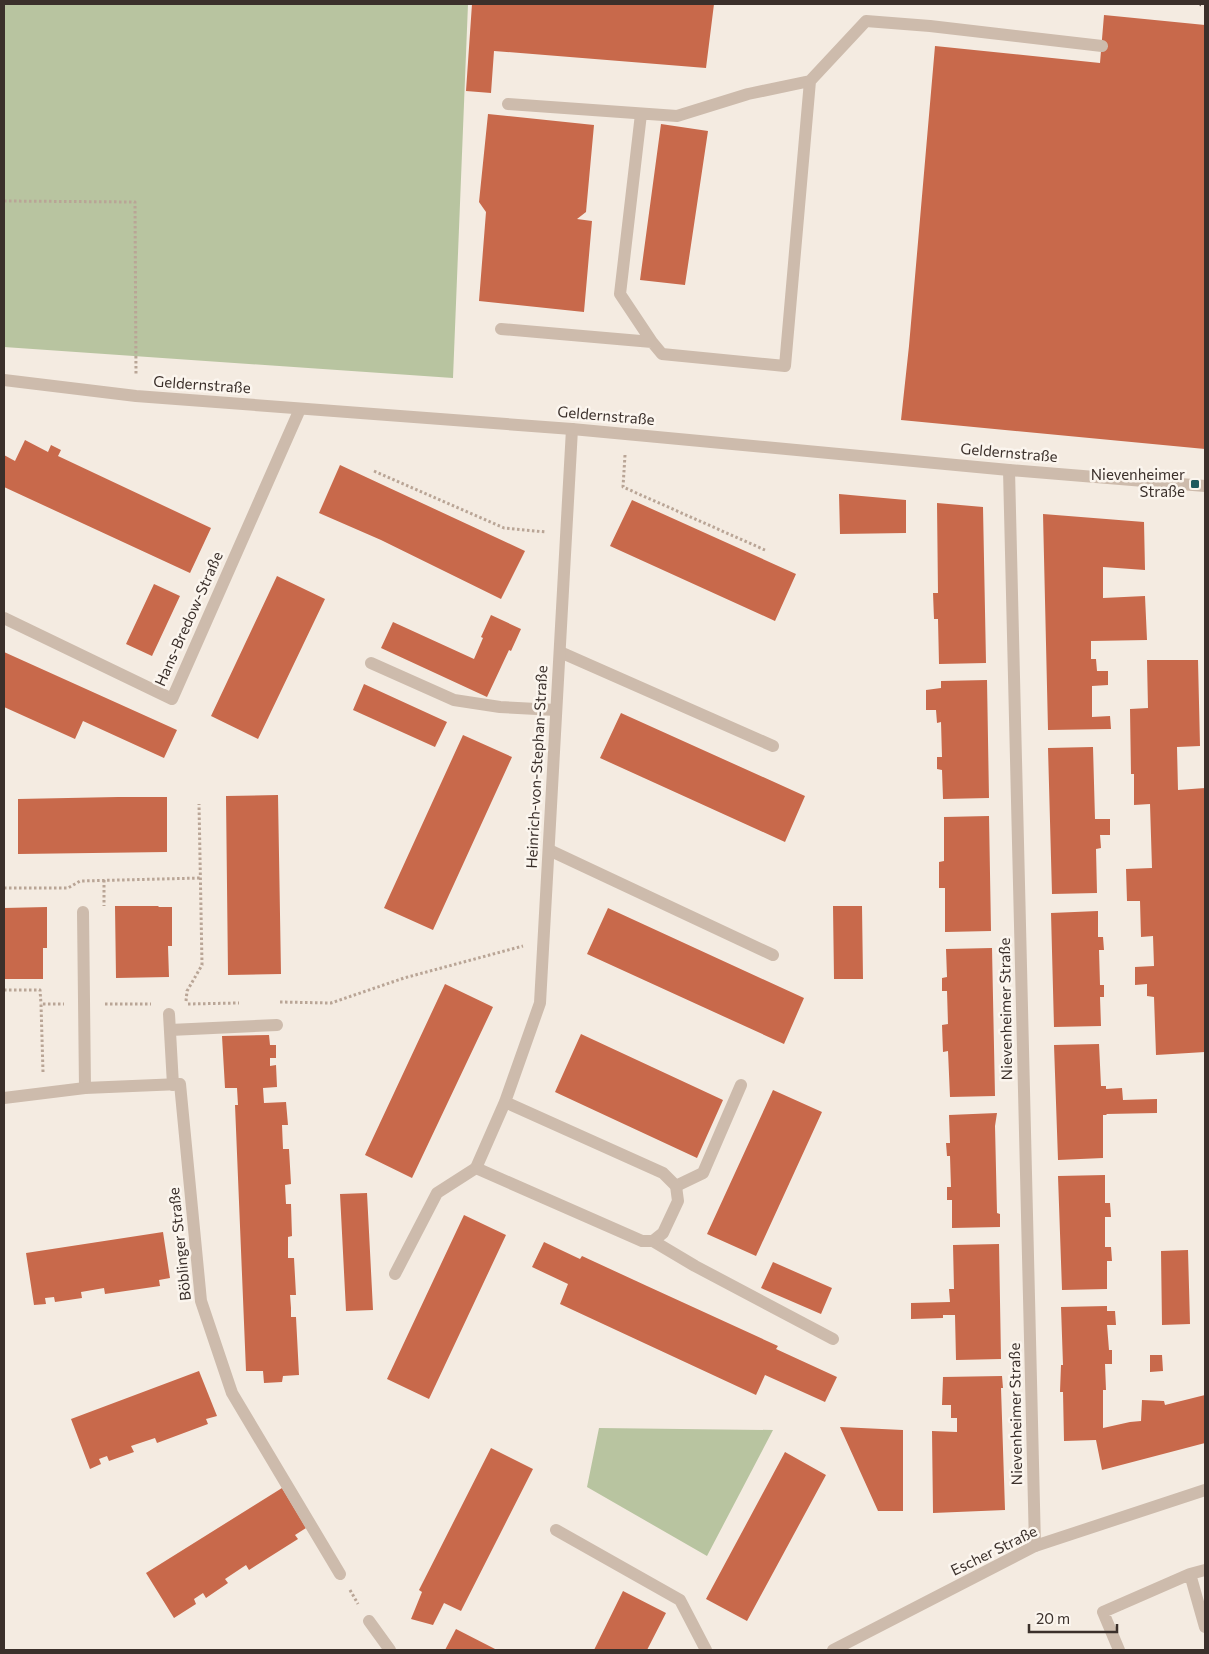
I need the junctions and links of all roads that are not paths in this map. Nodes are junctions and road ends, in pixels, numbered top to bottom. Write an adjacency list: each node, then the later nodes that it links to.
1 (1102, 46): 2 (street)
2 (810, 81): 4 (street); 6 (street)
3 (508, 104): 4 (street)
4 (640, 114): 6 (street)
5 (501, 329): 6 (street)
6 (652, 342)
7 (4, 380): 8 (street, Geldernstraße)
8 (300, 408): 9 (street, Geldernstraße); 12 (street, Hans-Bredow-Straße)
9 (572, 429): 10 (street, Geldernstraße); 13 (street, Heinrich-von-Stephan-Straße)
10 (1009, 470): 11 (street, Geldernstraße); 35 (street, Nievenheimer Straße)
11 (1205, 486)
12 (4, 618)
13 (560, 652): 15 (street, Heinrich-von-Stephan-Straße); 16 (street)
14 (371, 663): 15 (street)
15 (556, 710): 17 (street, Heinrich-von-Stephan-Straße)
16 (772, 746)
17 (549, 850): 19 (street); 27 (street, Heinrich-von-Stephan-Straße)
18 (83, 912): 25 (street)
19 (773, 955)
20 (169, 1014): 22 (street)
21 (277, 1025): 22 (street)
22 (170, 1030): 23 (street)
23 (173, 1085): 25 (street); 37 (street, Böblinger Straße)
24 (741, 1085): 29 (street)
25 (85, 1088): 26 (street)
26 (4, 1098)
27 (506, 1102): 28 (street, Heinrich-von-Stephan-Straße); 29 (street)
28 (476, 1168): 30 (street); 31 (street)
29 (676, 1186): 30 (street)
30 (654, 1241): 32 (street)
31 (395, 1274)
32 (832, 1340)
33 (1205, 1490): 35 (street, Escher Straße)
34 (556, 1530): 42 (street)
35 (1035, 1546): 43 (street, Escher Straße)
36 (1205, 1570): 38 (street)
37 (340, 1574)
38 (1190, 1574): 40 (street); 44 (street)
39 (369, 1621): 41 (street)
40 (1205, 1627)
41 (390, 1650)
42 (706, 1650)
43 (833, 1650)
44 (1119, 1650)

